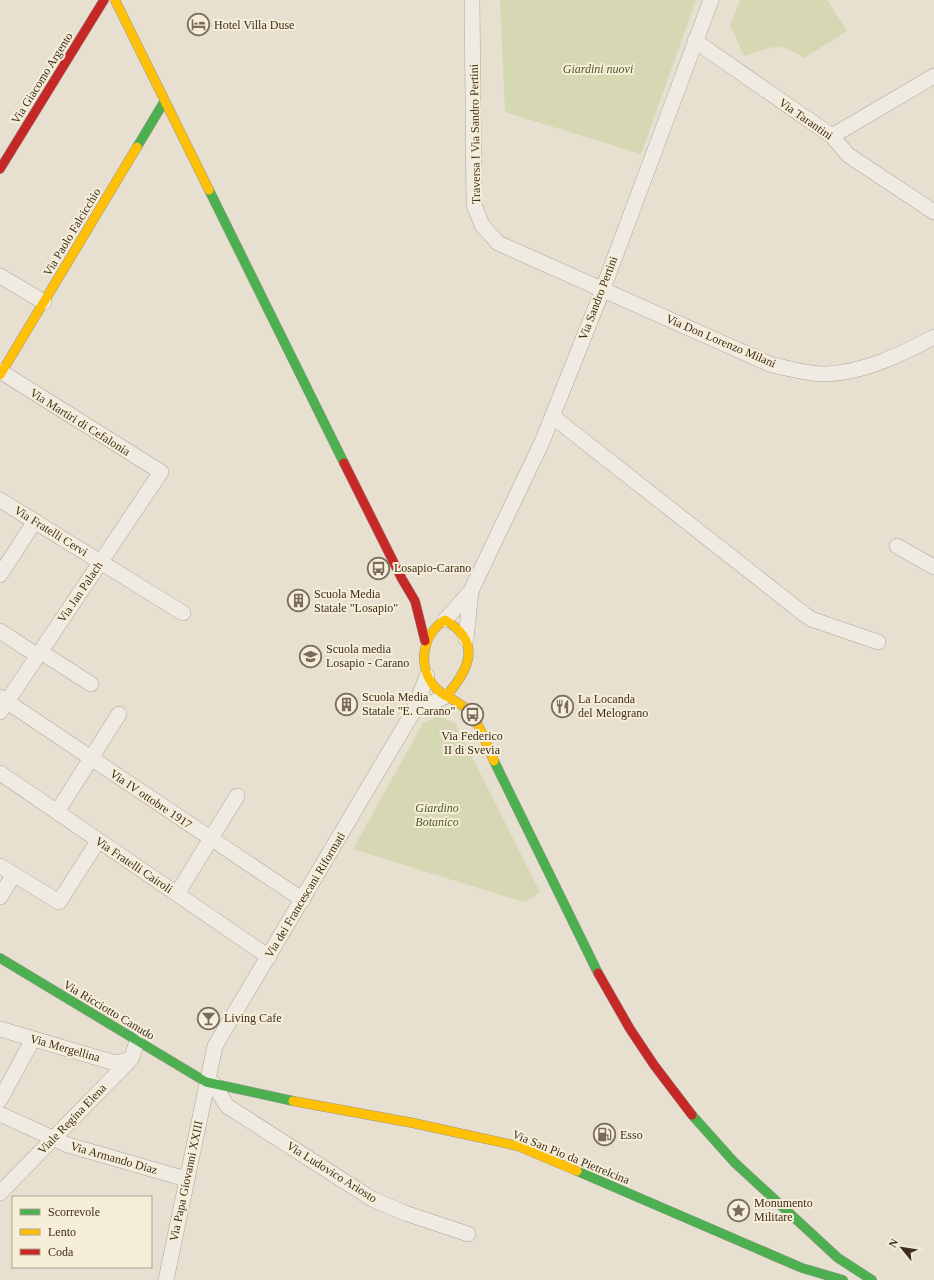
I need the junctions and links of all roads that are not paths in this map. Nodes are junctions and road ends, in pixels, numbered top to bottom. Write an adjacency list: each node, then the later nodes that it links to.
1 (104, 0): 9 (main road, Via Giacomo Argento)
2 (114, 0): 7 (main road)
3 (472, 0): 12 (street, Traversa I Via Sandro Pertini)
4 (711, 0): 5 (street, Via Sandro Pertini)
5 (695, 41): 8 (street, Via Tarantini); 12 (street, Via Sandro Pertini)
6 (934, 76): 8 (street)
7 (164, 102): 13 (main road, Via Paolo Falcicchio); 25 (main road)
8 (832, 136): 10 (street, Via Tarantini)
9 (0, 169)
10 (934, 212)
11 (0, 276): 13 (street)
12 (603, 289): 14 (street, Via Don Lorenzo Milani); 16 (street, Via Sandro Pertini)
13 (44, 302): 15 (main road, Via Paolo Falcicchio)
14 (934, 338)
15 (0, 373): 17 (street, Via Martiri di Cefalonia)
16 (552, 416): 24 (street, Via Sandro Pertini); 31 (street)
17 (161, 472): 21 (street, Via Jan Palach)
18 (0, 500): 19 (street, Via Fratelli Cervi)
19 (35, 521): 21 (street, Via Fratelli Cervi); 23 (street)
20 (897, 546): 22 (street)
21 (101, 562): 26 (street, Via Fratelli Cervi); 32 (street, Via Jan Palach)
22 (934, 567)
23 (0, 575)
24 (472, 590): 27 (street); 29 (street)
25 (415, 602): 27 (main road); 30 (main road)
26 (183, 613)
27 (436, 618): 29 (main road); 30 (main road)
28 (0, 631): 32 (street)
29 (466, 639): 33 (main road)
30 (425, 641): 34 (main road)
31 (878, 642)
32 (39, 654): 35 (street); 37 (street, Via Jan Palach)
33 (467, 666): 36 (main road); 38 (main road)
34 (427, 676): 36 (main road); 39 (street, Via dei Francescani Riformati)
35 (91, 684)
36 (446, 696): 38 (main road); 39 (street)
37 (2, 704): 41 (street, Via IV ottobre 1917)
38 (467, 708): 68 (main road)
39 (413, 712): 51 (street, Via dei Francescani Riformati)
40 (119, 714): 41 (street)
41 (91, 758): 44 (street); 45 (street, Via IV ottobre 1917)
42 (0, 773): 44 (street, Via Fratelli Cairoli)
43 (237, 796): 45 (street)
44 (57, 812): 46 (street, Via Fratelli Cairoli)
45 (211, 839): 49 (street); 51 (street, Via IV ottobre 1917)
46 (98, 841): 48 (street); 49 (street, Via Fratelli Cairoli)
47 (0, 866): 48 (street)
48 (14, 874): 50 (street)
49 (177, 894): 52 (street, Via Fratelli Cairoli)
50 (0, 897)
51 (302, 900): 52 (street, Via dei Francescani Riformati)
52 (269, 957): 58 (street, Via dei Francescani Riformati)
53 (0, 958): 56 (main road, Via Ricciotto Canudo)
54 (0, 1029): 55 (street, Via Mergellina)
55 (32, 1039): 57 (street, Via Mergellina); 59 (street)
56 (137, 1042): 57 (street, Viale Regina Elena); 58 (main road, Via Ricciotto Canudo)
57 (131, 1059): 61 (street, Viale Regina Elena)
58 (210, 1083): 62 (street, Via Papa Giovanni XXIII); 65 (street, Via Ludovico Ariosto); 67 (main road, Via San Pio da Pietrelcina)
59 (0, 1100)
60 (0, 1114): 61 (street, Via Armando Diaz)
61 (54, 1138): 62 (street, Via Armando Diaz); 63 (street, Viale Regina Elena)
62 (186, 1179): 66 (street, Via Papa Giovanni XXIII)
63 (5, 1180): 64 (street, Viale Regina Elena)
64 (0, 1193)
65 (468, 1234)
66 (166, 1280)
67 (843, 1280)
68 (872, 1280)

